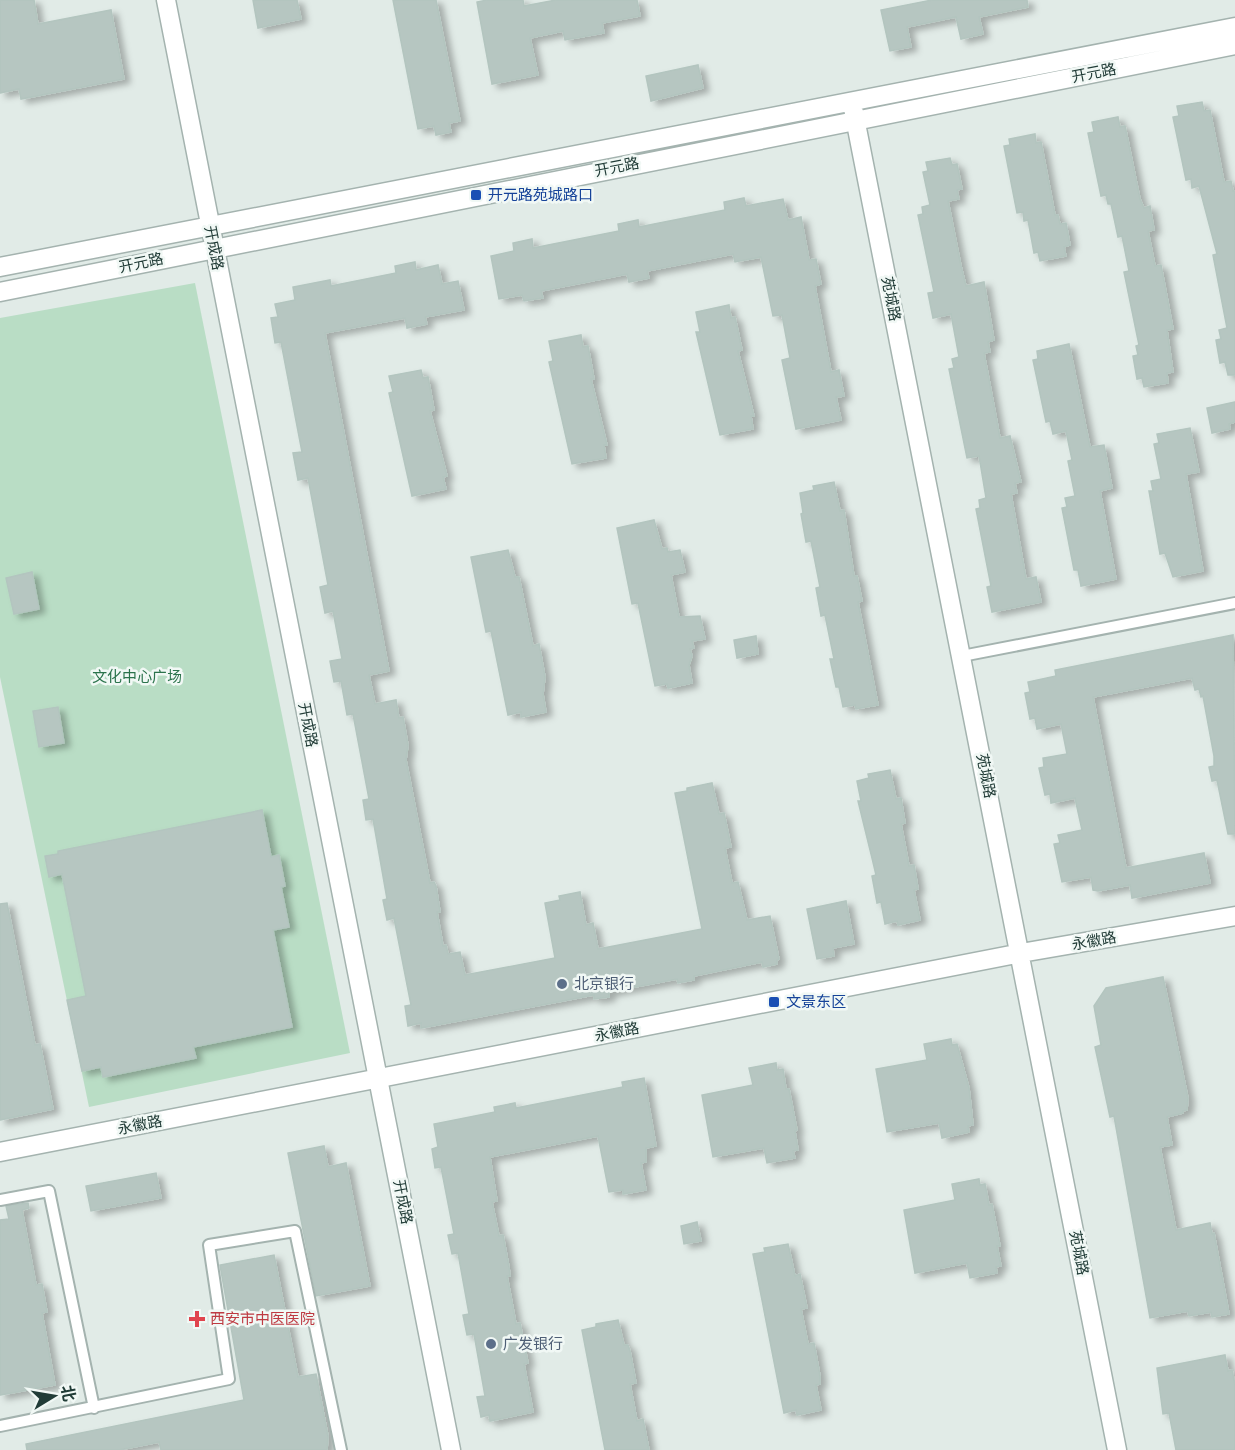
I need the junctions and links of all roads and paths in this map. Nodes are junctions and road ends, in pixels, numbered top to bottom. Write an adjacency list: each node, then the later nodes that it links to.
1 (166, 0): 5 (street, 开成路)
2 (1235, 27): 4 (street, 开元路)
3 (1235, 45): 4 (street, 开元路)
4 (854, 112): 5 (street, 开元路); 6 (street, 开元路); 10 (street, 苑城路)
5 (210, 225): 6 (street, 开成路); 7 (street, 开元路)
6 (214, 248): 8 (street, 开元路); 13 (street, 开成路)
7 (0, 267)
8 (0, 292)
9 (1235, 603): 10 (lane)
10 (962, 656): 12 (street, 苑城路)
11 (1235, 916): 12 (street, 永徽路)
12 (1021, 954): 13 (street, 永徽路); 20 (street, 苑城路)
13 (379, 1079): 14 (street, 永徽路); 19 (street, 开成路)
14 (0, 1152)
15 (0, 1200): 16 (lane)
16 (94, 1408): 17 (lane); 18 (lane)
17 (0, 1426)
18 (341, 1450)
19 (451, 1450)
20 (1117, 1450)

